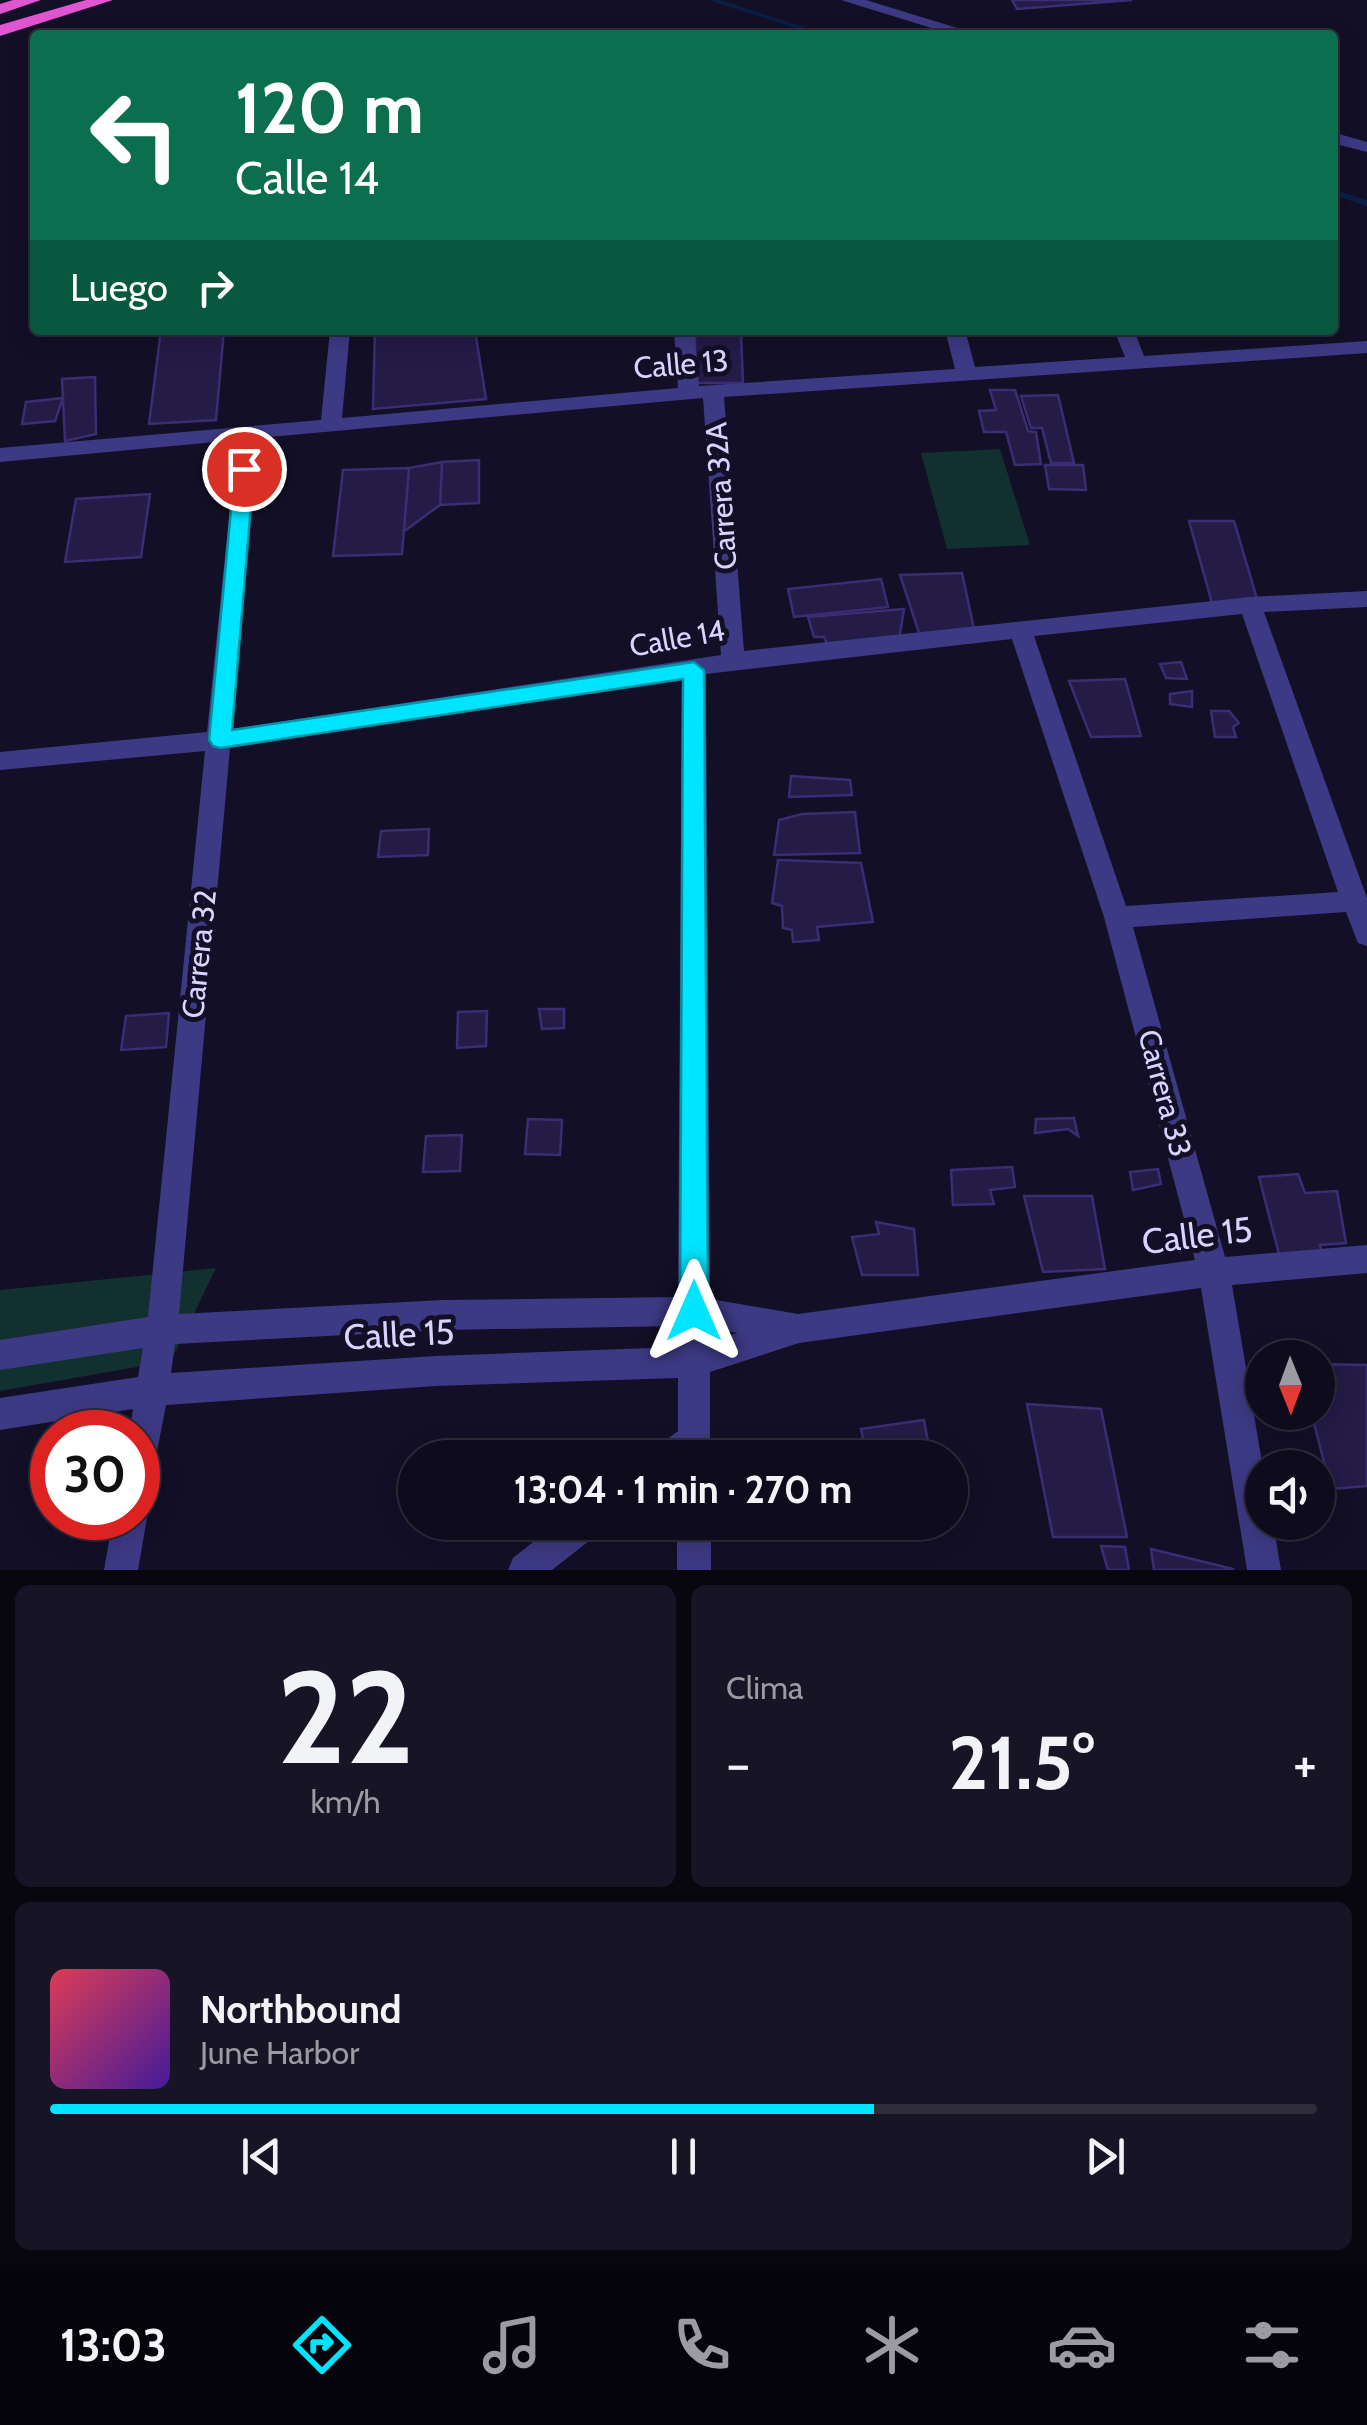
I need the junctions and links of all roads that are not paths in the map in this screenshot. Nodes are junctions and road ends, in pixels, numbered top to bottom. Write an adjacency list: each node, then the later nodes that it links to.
1 (32, 0): 4 (highway)
2 (104, 0): 6 (highway)
3 (849, 0): 5 (street)
4 (0, 9)
5 (954, 30)
6 (0, 31)
7 (1338, 139): 8 (street)
8 (1367, 147)
9 (340, 335): 19 (street)
10 (684, 335): 18 (street, Carrera 32A)
11 (956, 335): 16 (street)
12 (1126, 335): 15 (street)
13 (1309, 340): 14 (street, Calle 13); 15 (street, Calle 13)
14 (1367, 347)
15 (1136, 361): 16 (street, Calle 13)
16 (966, 372): 17 (street, Calle 13)
17 (713, 391): 18 (street, Calle 13); 25 (street, Carrera 32A)
18 (689, 393): 19 (street, Calle 13)
19 (331, 422): 20 (street, Calle 13)
20 (248, 430): 21 (street, Calle 13); 27 (street, Carrera 32)
21 (0, 454)
22 (1367, 599): 23 (street, Calle 14)
23 (1250, 605): 24 (street, Calle 14); 29 (street)
24 (1020, 628): 25 (street, Calle 14); 30 (street, Carrera 33)
25 (733, 661): 26 (street, Calle 14)
26 (694, 670): 27 (street, Calle 14); 34 (street)
27 (220, 740): 28 (street, Calle 14); 36 (street, Carrera 32)
28 (0, 761)
29 (1354, 901): 30 (street); 31 (street)
30 (1117, 917): 33 (street, Carrera 33)
31 (1367, 934)
32 (1367, 1259): 33 (street, Calle 15)
33 (1214, 1272): 35 (street, Calle 15); 49 (street, Carrera 33)
34 (694, 1311): 35 (street, Calle 15); 36 (street, Calle 15); 38 (street)
35 (798, 1328): 38 (street, Calle 15)
36 (162, 1330): 37 (street, Calle 15); 39 (street, Carrera 32)
37 (0, 1355)
38 (693, 1362): 39 (street, Calle 15); 42 (street)
39 (152, 1390): 40 (street, Carrera 32); 41 (street, Calle 15)
40 (149, 1410)
41 (0, 1414)
42 (687, 1440)
43 (126, 1540): 46 (street)
44 (563, 1540): 47 (street)
45 (694, 1540): 48 (street)
46 (121, 1570)
47 (525, 1570)
48 (694, 1570)
49 (1264, 1570)

